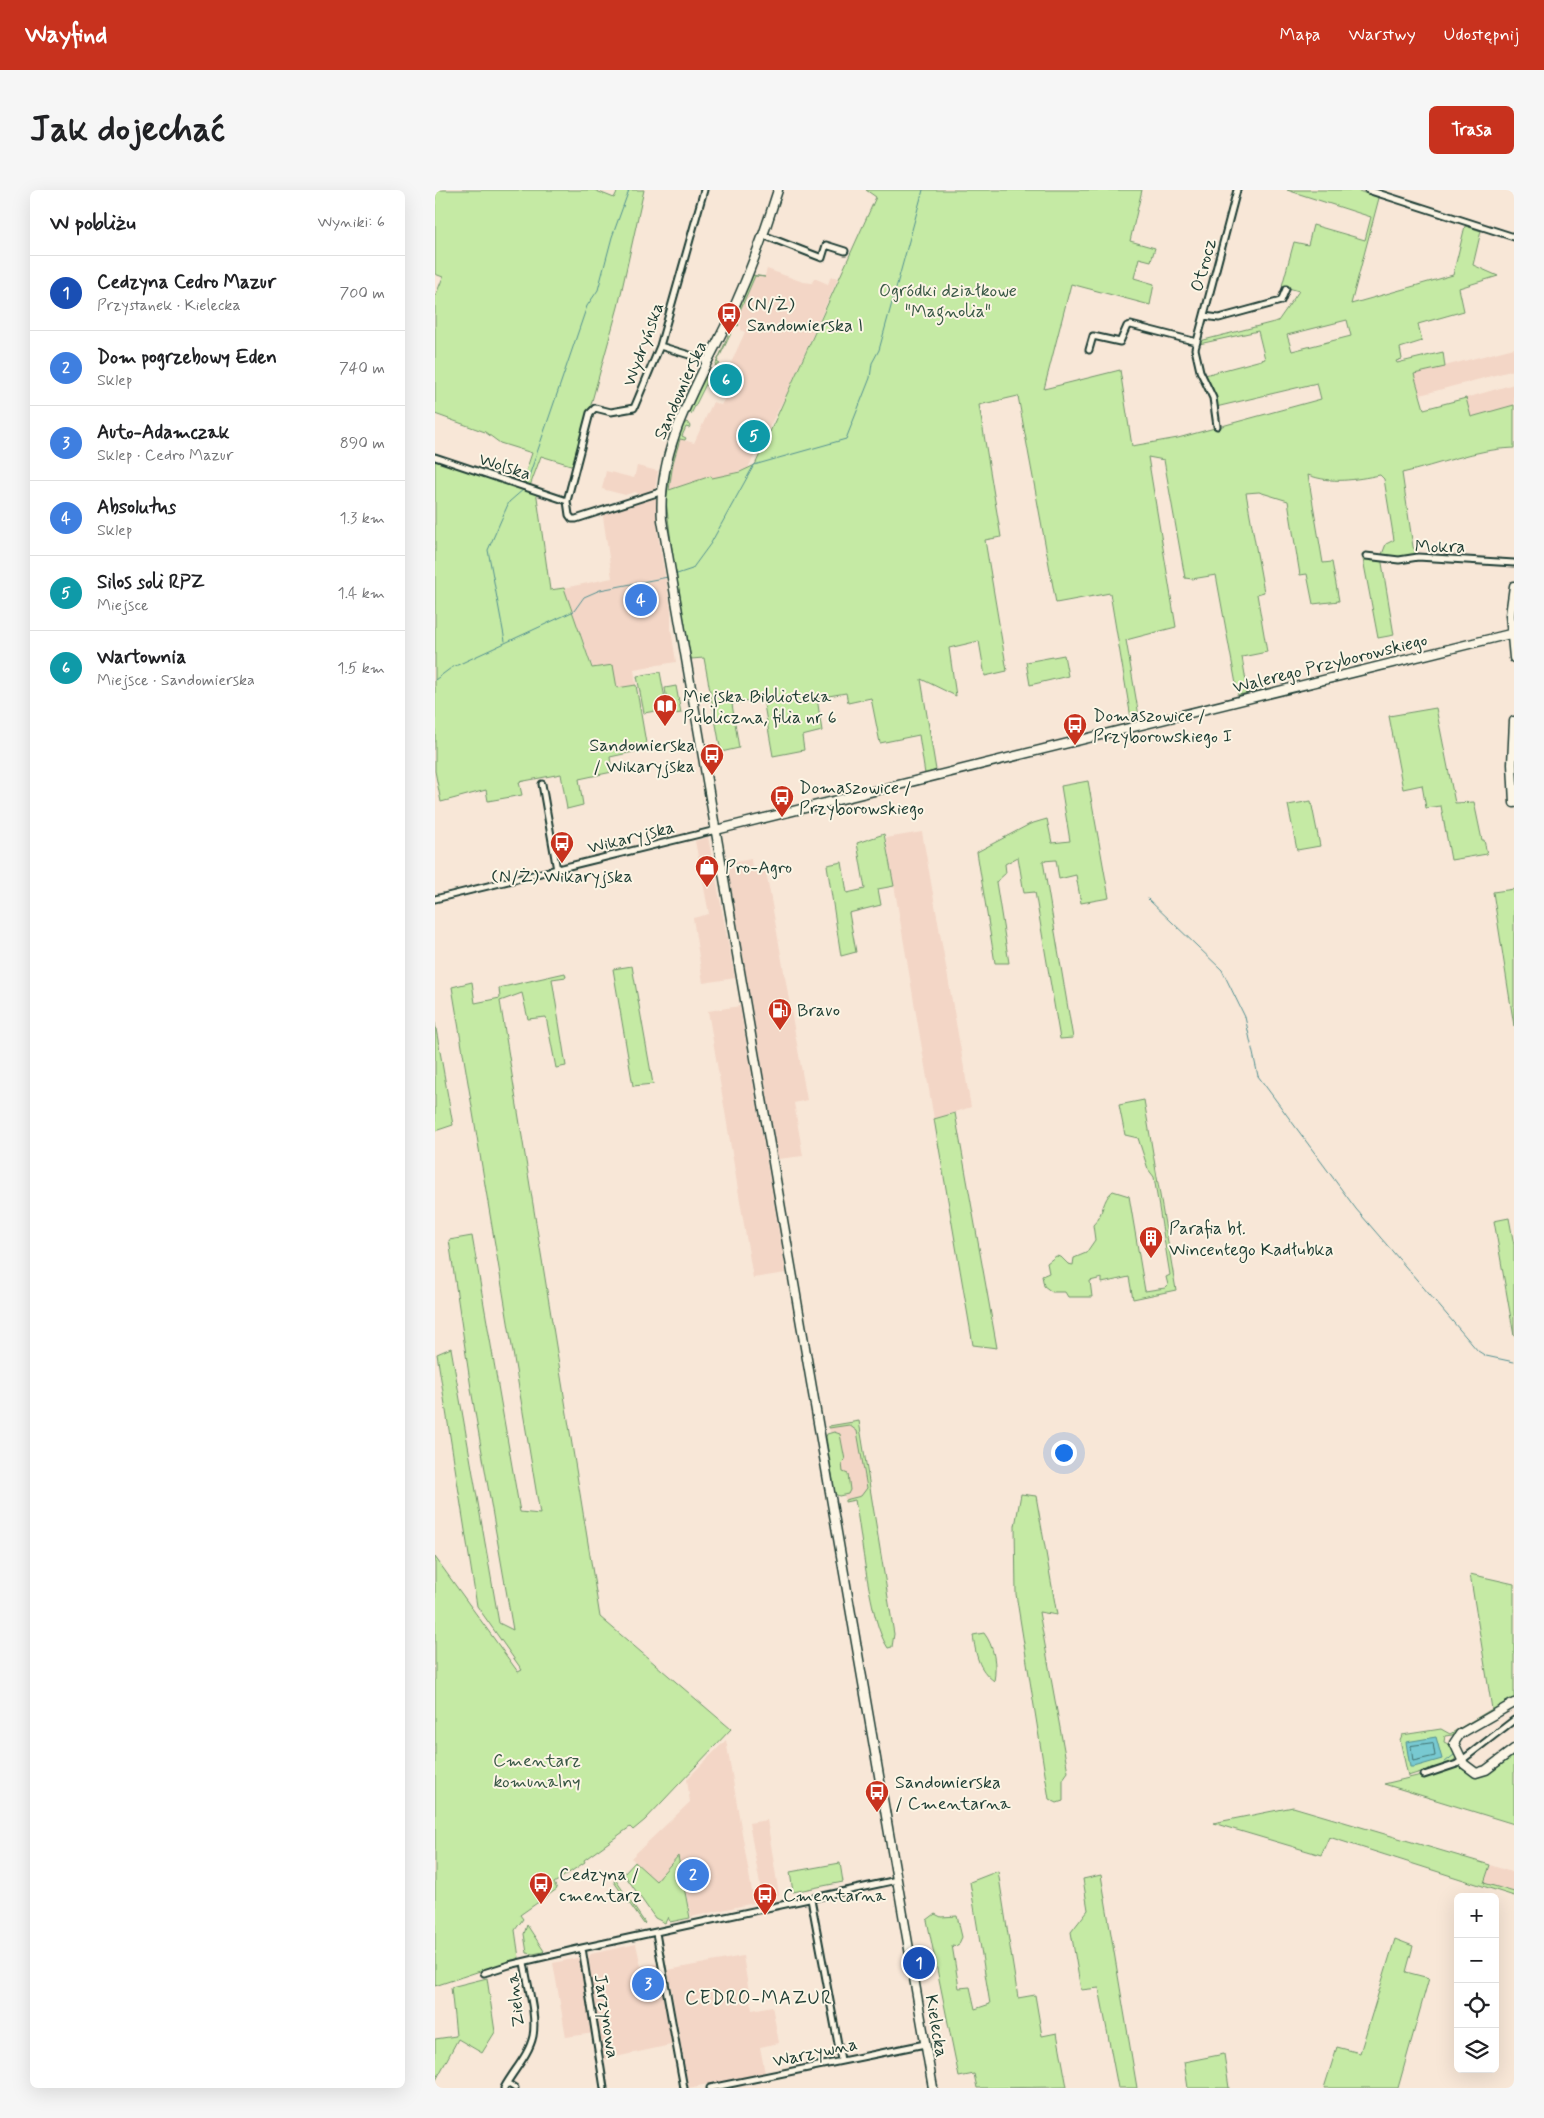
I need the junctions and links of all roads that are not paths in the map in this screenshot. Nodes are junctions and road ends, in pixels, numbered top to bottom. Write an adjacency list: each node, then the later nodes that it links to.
1 (704, 190): 12 (street, Wydryńska)
2 (778, 190): 6 (street, Sandomierska)
3 (1237, 190): 10 (street, Otrocz)
4 (1368, 190): 5 (street)
5 (1380, 192): 7 (street)
6 (763, 235): 8 (street); 14 (street, Sandomierska)
7 (1514, 237)
8 (845, 251)
9 (1287, 289): 10 (street)
10 (1204, 316): 11 (street, Otrocz)
11 (1196, 345): 13 (street); 15 (street)
12 (660, 346): 14 (street); 18 (street, Wydryńska)
13 (1089, 350)
14 (709, 361): 17 (street, Sandomierska)
15 (1217, 426)
16 (435, 457): 18 (street, Wolska)
17 (663, 492): 18 (street); 27 (street, Sandomierska)
18 (567, 501)
19 (1366, 556): 20 (street, Mokra)
20 (1514, 563)
21 (1514, 586): 22 (street)
22 (1513, 634): 23 (street); 27 (street, Walerego Przyborowskiego)
23 (1514, 658)
24 (1514, 722): 26 (street)
25 (542, 784): 28 (street)
26 (1514, 803)
27 (716, 830): 28 (street, Wikaryjska); 35 (street, Kielecka)
28 (557, 870): 29 (street, Wikaryjska)
29 (435, 899)
30 (1514, 1703): 33 (street)
31 (1514, 1720): 33 (street)
32 (1514, 1749): 33 (street)
33 (1462, 1760): 34 (street)
34 (1424, 1775)
35 (897, 1880): 36 (street); 41 (street, Kielecka)
36 (811, 1899): 37 (street); 42 (street)
37 (656, 1933): 38 (street); 46 (street)
38 (582, 1948): 39 (street); 45 (street, Jarzynowa)
39 (524, 1962): 40 (street); 43 (street, Zielna)
40 (484, 1973)
41 (925, 2044): 42 (street, Warzywna); 48 (street, Kielecka)
42 (841, 2060): 47 (street, Warzywna)
43 (506, 2086): 44 (street)
44 (515, 2088)
45 (604, 2088)
46 (685, 2088)
47 (710, 2088)
48 (933, 2088)

